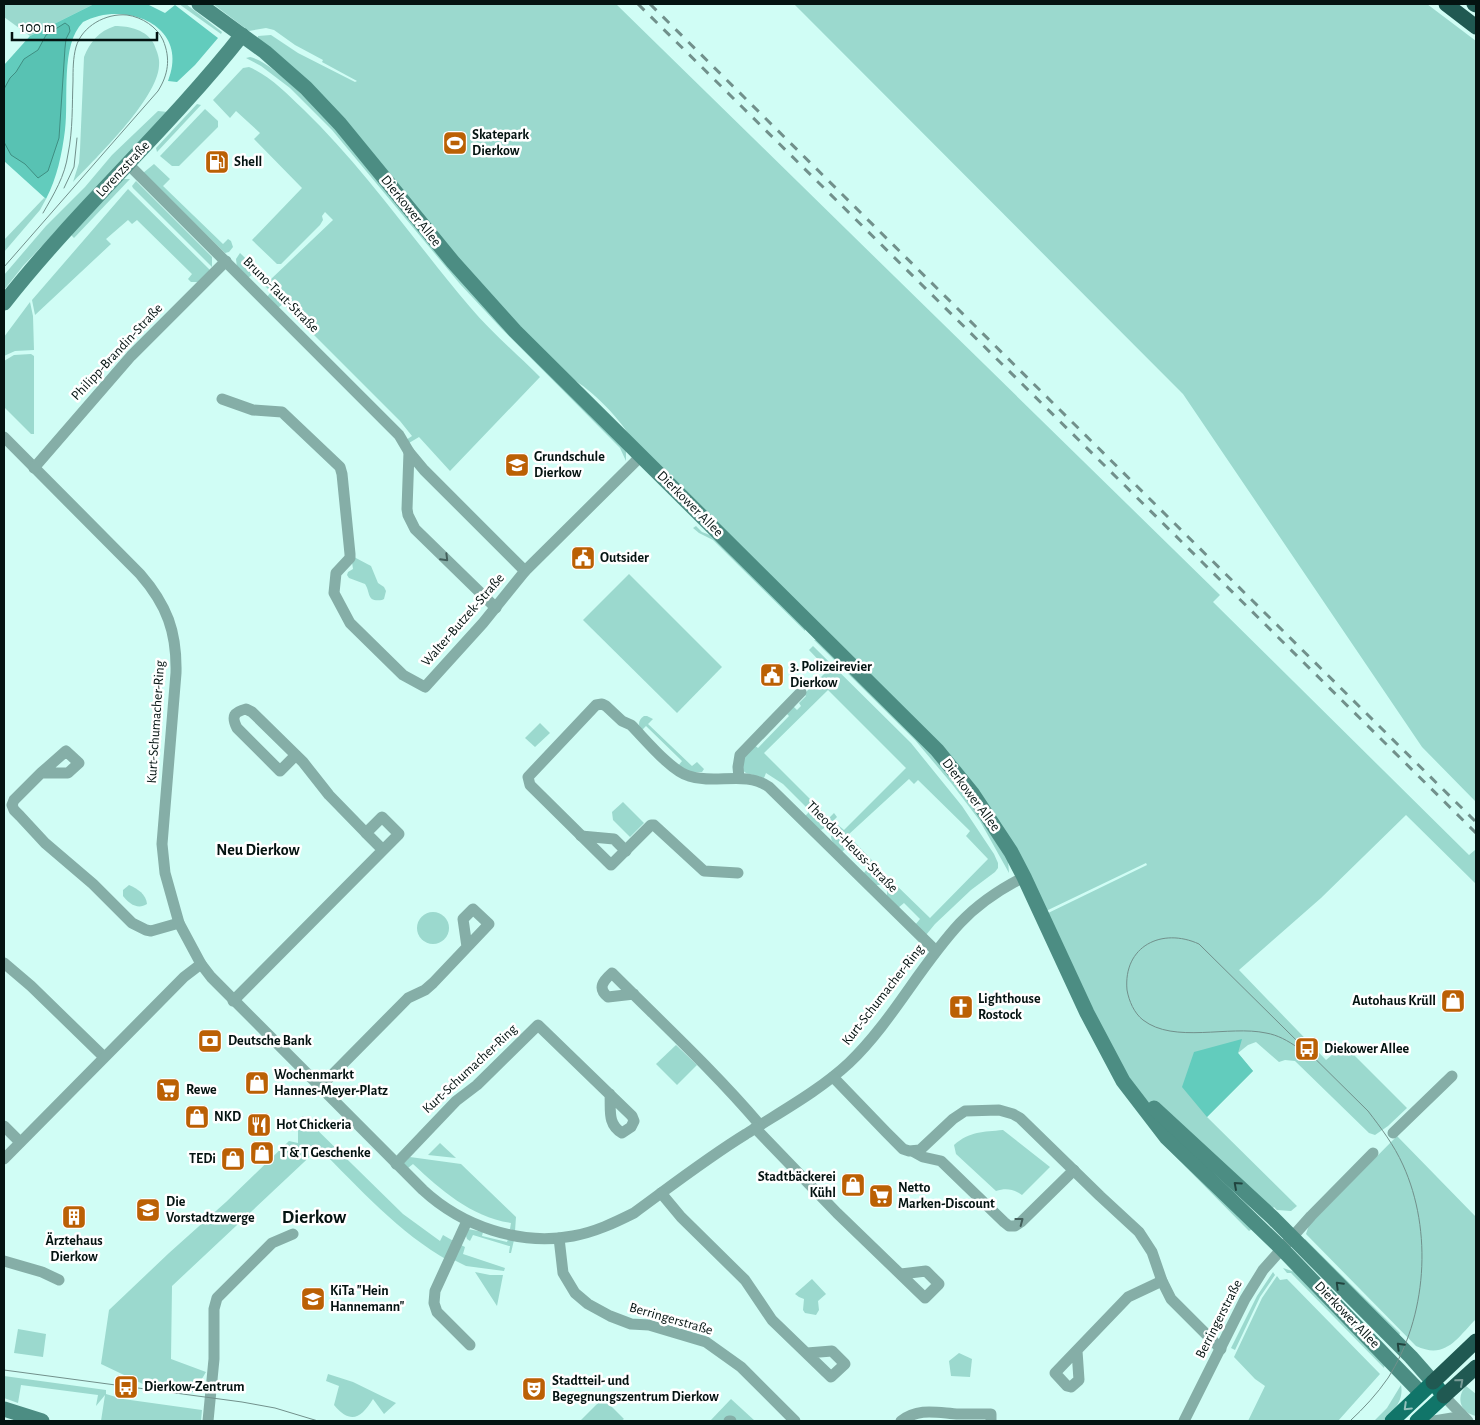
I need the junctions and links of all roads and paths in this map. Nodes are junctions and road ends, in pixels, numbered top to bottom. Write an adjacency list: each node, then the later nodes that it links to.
1 (199, 4): 4 (main road, Dierkower Allee)
2 (1446, 4): 3 (highway)
3 (1476, 27)
4 (242, 35): 5 (main road, Lorenzstraße); 11 (main road, Dierkower Allee)
5 (128, 164): 6 (street, Bruno-Taut-Straße); 7 (main road, Lorenzstraße)
6 (226, 261): 10 (street, Bruno-Taut-Straße); 12 (street, Philipp-Brandin-Straße)
7 (4, 303)
8 (222, 399): 14 (street, Walter-Butzek-Straße)
9 (4, 437): 12 (street, Kurt-Schumacher-Ring)
10 (409, 452): 13 (street, Bruno-Taut-Straße); 14 (street, one-way to 14)
11 (641, 456): 13 (street, Walter-Butzek-Straße); 24 (main road, Dierkower Allee)
12 (34, 468): 25 (street, Kurt-Schumacher-Ring)
13 (525, 571): 14 (street, Walter-Butzek-Straße)
14 (496, 608)
15 (801, 692): 18 (street)
16 (296, 755): 16 (street); 19 (street)
17 (41, 774): 25 (street)
18 (739, 778): 20 (street, Theodor-Heuss-Straße); 27 (street, Theodor-Heuss-Straße)
19 (366, 833): 21 (street); 21 (street)
20 (581, 836): 22 (street); 22 (street, Theodor-Heuss-Straße)
21 (383, 850): 31 (street)
22 (626, 850): 23 (street, Theodor-Heuss-Straße)
23 (738, 873)
24 (1024, 877): 27 (street, Kurt-Schumacher-Ring); 50 (main road, Dierkower Allee)
25 (179, 922): 29 (street, Kurt-Schumacher-Ring)
26 (467, 947): 35 (street)
27 (936, 951): 34 (street, Kurt-Schumacher-Ring)
28 (4, 963): 32 (street)
29 (201, 964): 31 (street, Kurt-Schumacher-Ring); 32 (street)
30 (634, 994): 38 (street)
31 (233, 1001): 35 (street, Kurt-Schumacher-Ring)
32 (104, 1057): 40 (street)
33 (1452, 1076): 39 (street)
34 (833, 1077): 38 (street, Kurt-Schumacher-Ring); 41 (street)
35 (320, 1087): 44 (street, Kurt-Schumacher-Ring)
36 (610, 1094): 44 (street, Kurt-Schumacher-Ring)
37 (4, 1126): 40 (street)
38 (757, 1127): 46 (street, Kurt-Schumacher-Ring); 52 (street)
39 (1393, 1133)
40 (20, 1142): 43 (street)
41 (914, 1152): 45 (street); 45 (street, one-way to 45)
42 (1373, 1153): 50 (street)
43 (4, 1159)
44 (396, 1164): 47 (street, Kurt-Schumacher-Ring)
45 (1074, 1170): 54 (street)
46 (661, 1193): 49 (street, Kurt-Schumacher-Ring); 59 (street)
47 (467, 1221): 49 (street, Kurt-Schumacher-Ring); 56 (street)
48 (293, 1234): 67 (street)
49 (559, 1238): 68 (street, Berringerstraße)
50 (1286, 1243): 57 (street, Berringerstraße); 61 (main road, Dierkower Allee, one-way to 50); 62 (main road, Dierkower Allee)
51 (4, 1261): 53 (street)
52 (900, 1274)
53 (59, 1280)
54 (1162, 1281): 57 (street); 58 (street)
55 (1476, 1340): 61 (highway)
56 (470, 1345)
57 (1221, 1349): 71 (street, Berringerstraße)
58 (1077, 1351)
59 (807, 1353)
60 (1476, 1367): 63 (highway, one-way to 60)
61 (1433, 1382): 62 (main road); 63 (main road, Dierkower Allee)
62 (1421, 1393): 63 (main road); 72 (main road, one-way to 72)
63 (1444, 1396): 73 (main road); 76 (street)
64 (4, 1410): 66 (main road)
65 (960, 1417): 69 (street); 70 (street)
66 (42, 1421)
67 (208, 1421)
68 (795, 1421)
69 (901, 1421)
70 (991, 1421)
71 (1184, 1421)
72 (1392, 1421)
73 (1417, 1421)
74 (1434, 1421): 75 (street)
75 (1464, 1421)
76 (1468, 1421)

